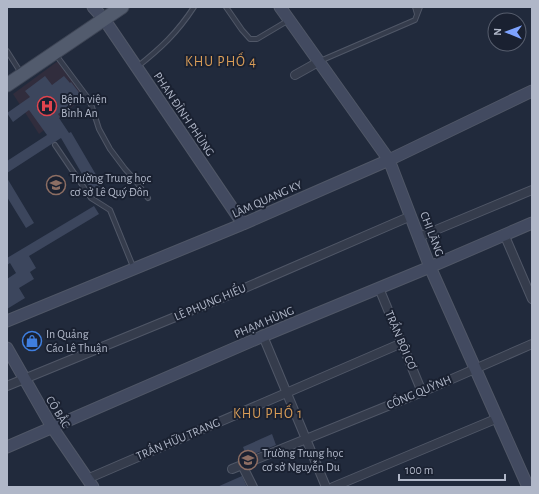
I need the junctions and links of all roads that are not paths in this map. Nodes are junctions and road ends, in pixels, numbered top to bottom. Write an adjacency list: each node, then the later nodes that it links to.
1 (93, 7): 9 (street, PHAN ĐÌNH PHÙNG)
2 (122, 7): 9 (main road)
3 (194, 7): 14 (lane)
4 (226, 7): 10 (lane)
5 (280, 7): 10 (street, CHI LĂNG)
6 (415, 7): 8 (lane)
7 (420, 7): 8 (lane)
8 (418, 14): 13 (lane)
9 (104, 19): 12 (main road); 14 (street, PHAN ĐÌNH PHÙNG)
10 (290, 20): 13 (street, CHI LĂNG)
11 (7, 51): 15 (lane)
12 (54, 53): 15 (main road); 22 (lane)
13 (320, 61): 16 (street); 20 (street, CHI LĂNG)
14 (136, 68): 25 (street, PHAN ĐÌNH PHÙNG)
15 (23, 75): 17 (main road)
16 (295, 75)
17 (7, 85)
18 (532, 91): 20 (street, LÂM QUANG KY)
19 (55, 145): 29 (lane)
20 (389, 160): 23 (street, CHI LĂNG); 25 (street, LÂM QUANG KY)
21 (532, 190): 27 (street)
22 (148, 198)
23 (411, 216): 27 (street, CHI LĂNG); 38 (street, LÊ PHỤNG HIỂU)
24 (532, 223): 26 (street, PHẠM HÙNG)
25 (243, 224): 29 (street, LÂM QUANG KY)
26 (504, 234): 28 (street, PHẠM HÙNG); 31 (street)
27 (419, 237): 28 (street, CHI LĂNG)
28 (430, 267): 30 (street, PHẠM HÙNG); 37 (street, CHI LĂNG)
29 (134, 269): 32 (street, LÂM QUANG KY)
30 (379, 288): 33 (street, PHẠM HÙNG); 34 (street, TRẦN BỘI CƠ)
31 (532, 299)
32 (7, 321)
33 (263, 336): 41 (street); 43 (street, PHẠM HÙNG)
34 (402, 343): 40 (street, TRẦN BỘI CƠ); 41 (street, TRẦN HỮU TRANG)
35 (532, 344): 37 (street, CỐNG QUỲNH)
36 (7, 348): 38 (street, CÔ BẮC)
37 (476, 369): 40 (street, CỐNG QUỲNH); 42 (street, CHI LĂNG)
38 (24, 379): 39 (street, LÊ PHỤNG HIỂU); 43 (street, CÔ BẮC)
39 (7, 386)
40 (422, 392): 44 (street, CỐNG QUỲNH)
41 (286, 393): 44 (street); 48 (street, TRẦN HỮU TRANG)
42 (498, 418): 52 (street); 53 (street, CHI LĂNG)
43 (52, 427): 45 (street, PHẠM HÙNG); 48 (street, CÔ BẮC)
44 (306, 440): 46 (street, CỐNG QUỲNH); 51 (street)
45 (7, 447)
46 (242, 465): 47 (street, CỐNG QUỲNH); 50 (street)
47 (232, 469)
48 (90, 483)
49 (532, 486): 53 (street)
50 (253, 487)
51 (326, 487)
52 (333, 487)
53 (528, 487)

